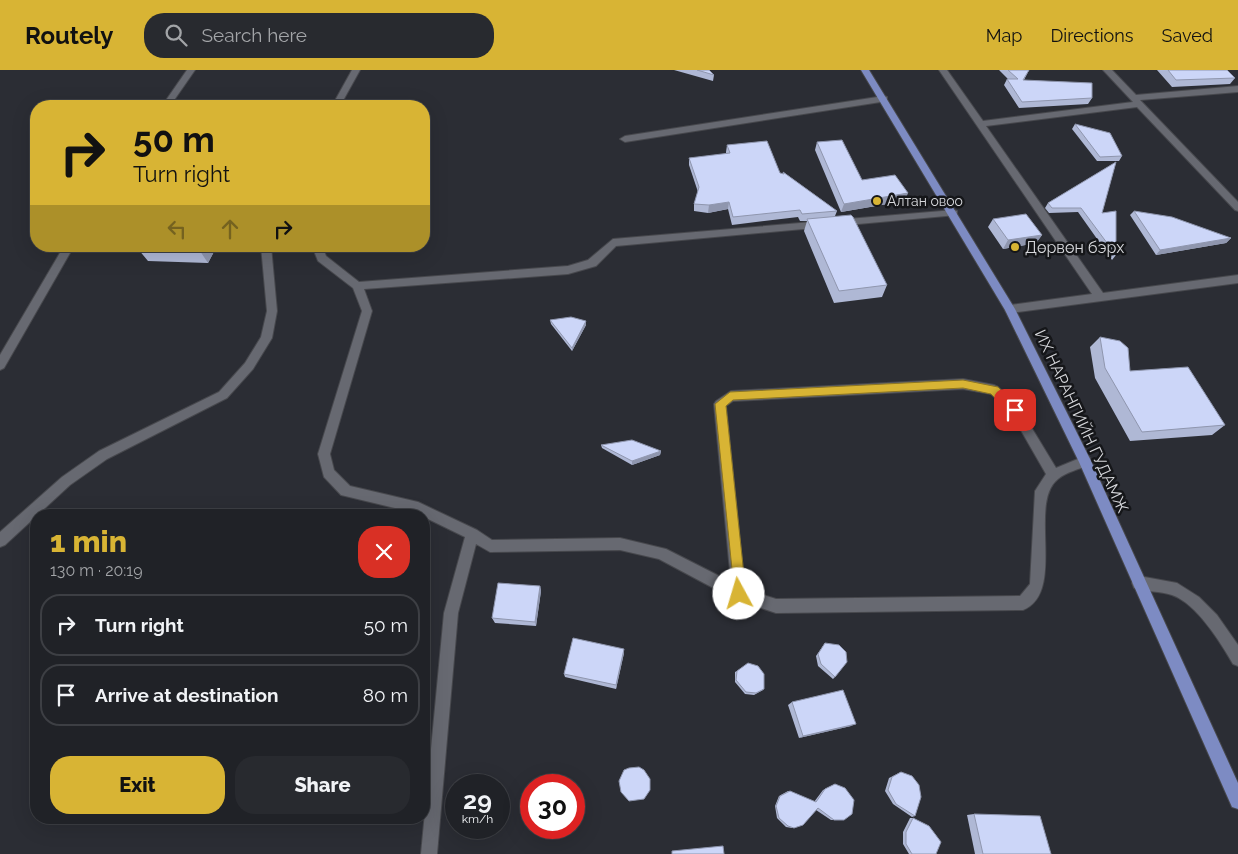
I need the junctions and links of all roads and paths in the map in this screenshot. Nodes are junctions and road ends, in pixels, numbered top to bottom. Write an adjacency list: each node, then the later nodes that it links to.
1 (191, 70): 8 (street)
2 (356, 70): 9 (street)
3 (865, 70): 7 (main road, ИХ НАРАНГИЙН ГУДАМЖ)
4 (943, 70): 11 (street)
5 (1107, 70): 10 (street)
6 (1238, 89): 10 (street)
7 (884, 99): 12 (street); 14 (main road, ИХ НАРАНГИЙН ГУДАМЖ)
8 (170, 100)
9 (339, 100)
10 (1138, 101): 11 (street); 13 (street)
11 (982, 124): 20 (street)
12 (625, 139)
13 (1238, 208)
14 (954, 213): 19 (street); 21 (main road, ИХ НАРАНГИЙН ГУДАМЖ)
15 (66, 252): 22 (street)
16 (267, 252): 25 (street)
17 (320, 252): 19 (street)
18 (1238, 279): 20 (street)
19 (357, 286): 26 (street)
20 (1099, 296): 21 (street)
21 (1010, 309): 23 (main road, ИХ НАРАНГИЙН ГУДАМЖ)
22 (0, 366)
23 (1085, 461): 24 (street); 31 (main road, ИХ НАРАНГИЙН ГУДАМЖ)
24 (1053, 475): 32 (street); 32 (street)
25 (35, 509)
26 (420, 509)
27 (30, 514): 30 (street)
28 (430, 514): 29 (street)
29 (472, 534): 32 (street); 35 (street)
30 (0, 541)
31 (1139, 583): 33 (street); 34 (main road, ИХ НАРАНГИЙН ГУДАМЖ)
32 (739, 594)
33 (1238, 659)
34 (1238, 802)
35 (430, 854)

